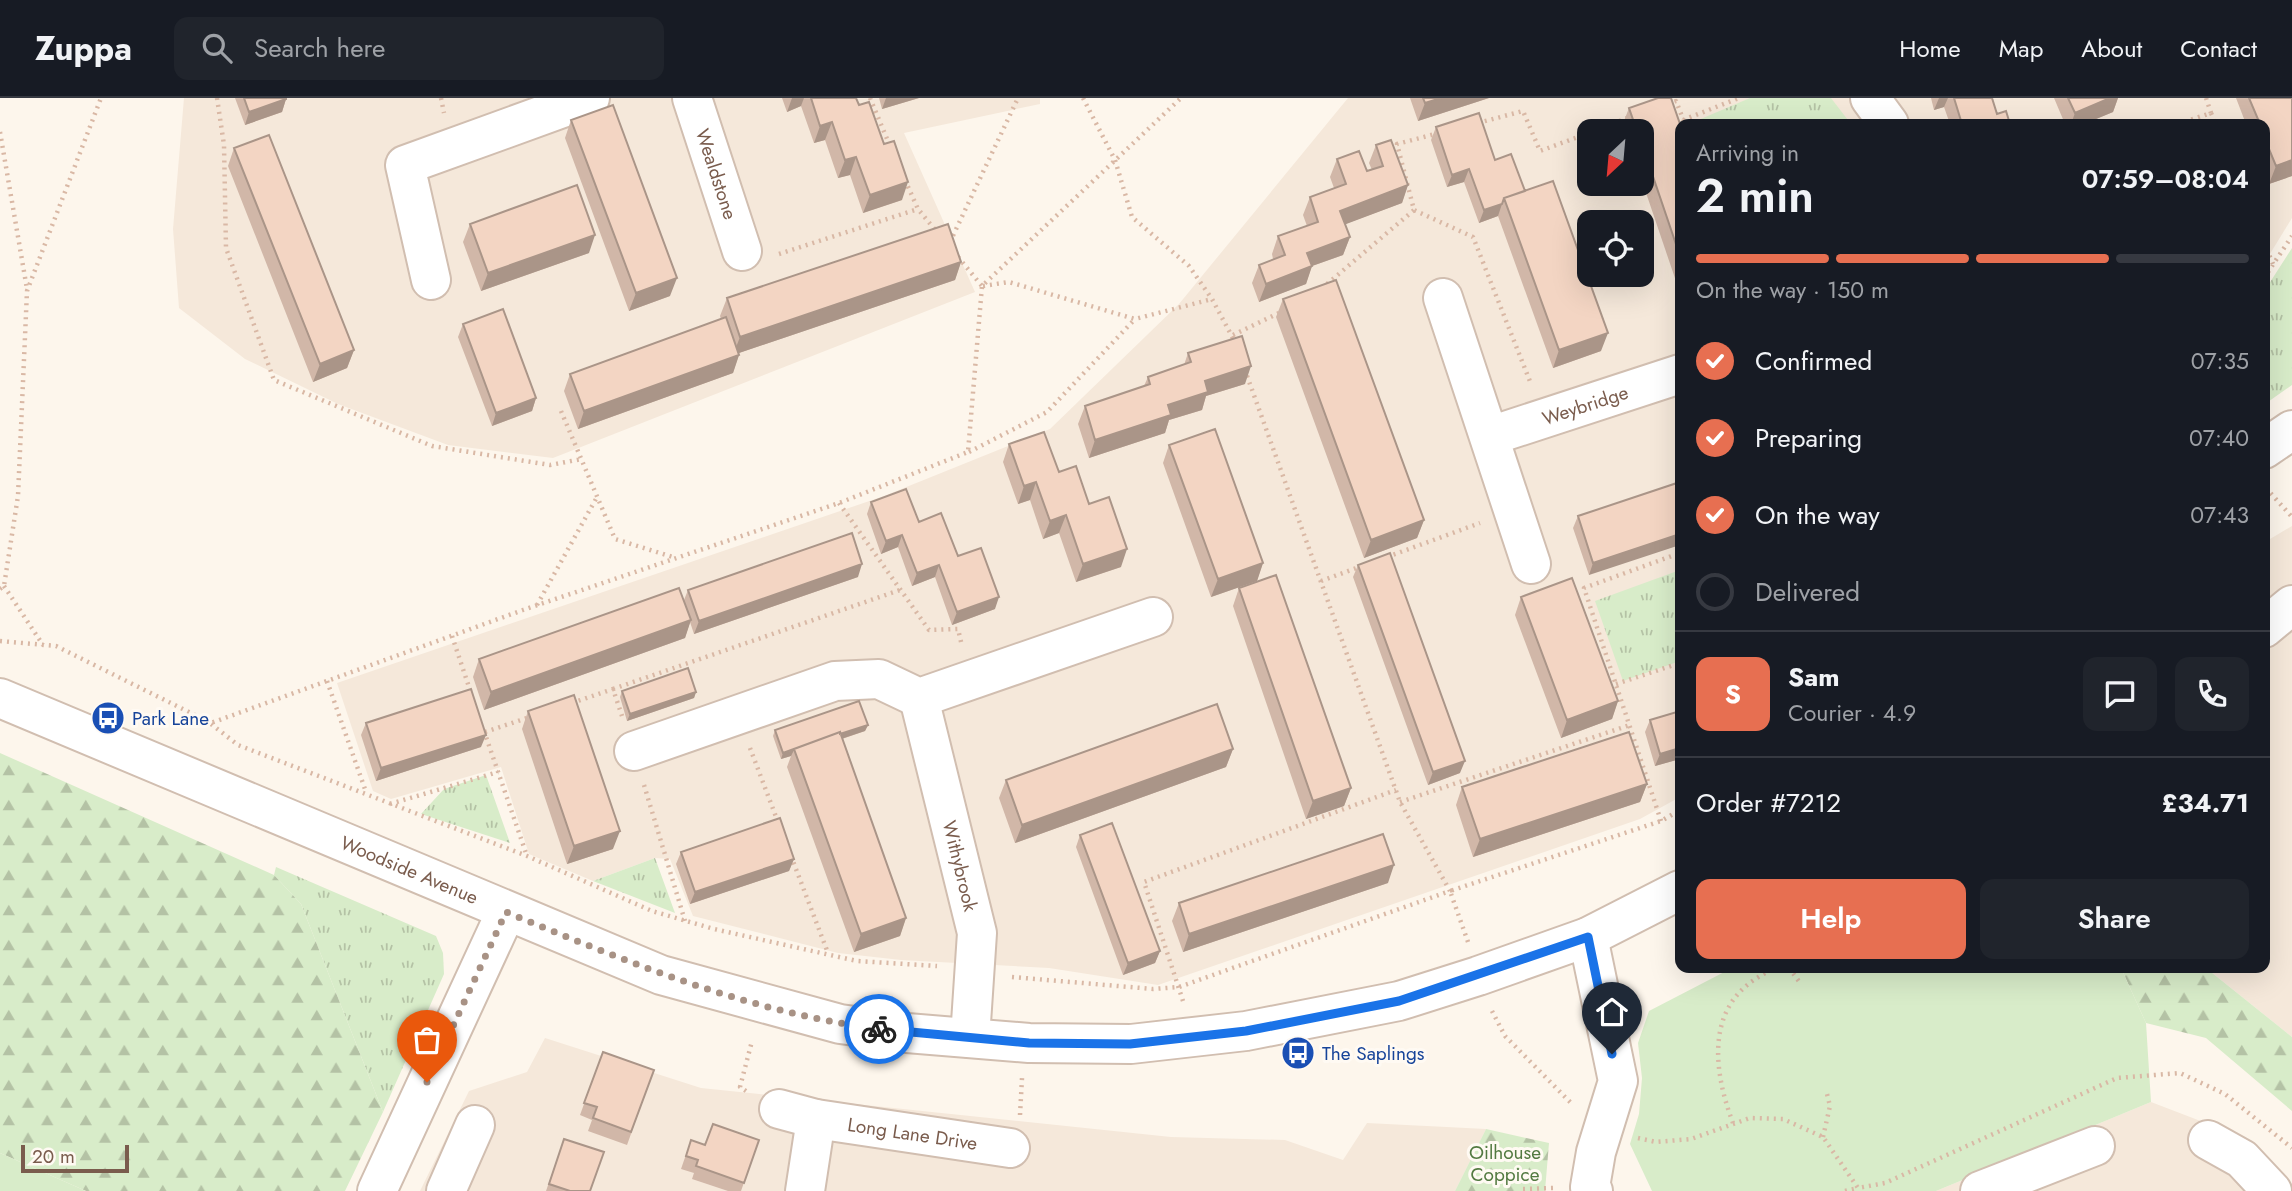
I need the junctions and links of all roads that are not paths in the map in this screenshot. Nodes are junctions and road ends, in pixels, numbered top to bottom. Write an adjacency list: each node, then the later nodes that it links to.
1 (590, 98): 6 (street)
2 (692, 98): 5 (street, Wealdstone)
3 (1870, 98): 4 (street)
4 (1885, 119)
5 (742, 251)
6 (431, 280)
7 (1443, 298): 10 (street)
8 (1675, 376): 10 (street, Weybridge)
9 (2292, 430): 11 (street)
10 (1490, 436): 12 (street)
11 (2270, 445)
12 (1531, 564)
13 (2292, 605): 15 (street)
14 (1153, 617): 17 (street)
15 (2270, 623)
16 (0, 698): 20 (street, Woodside Avenue)
17 (919, 698): 18 (street); 22 (street, Withybrook)
18 (634, 751)
19 (1675, 893): 21 (street, Woodside Avenue)
20 (506, 912): 22 (street, Woodside Avenue); 29 (street)
21 (1588, 937): 22 (street, Woodside Avenue); 32 (street)
22 (970, 1038)
23 (779, 1109): 24 (street, Long Lane Drive)
24 (816, 1119): 28 (street, Long Lane Drive); 31 (street)
25 (475, 1125): 30 (street)
26 (2208, 1140): 34 (street)
27 (2095, 1146): 33 (street)
28 (1010, 1148)
29 (377, 1191)
30 (446, 1191)
31 (805, 1191)
32 (1593, 1191)
33 (1980, 1191)
34 (2272, 1191)

